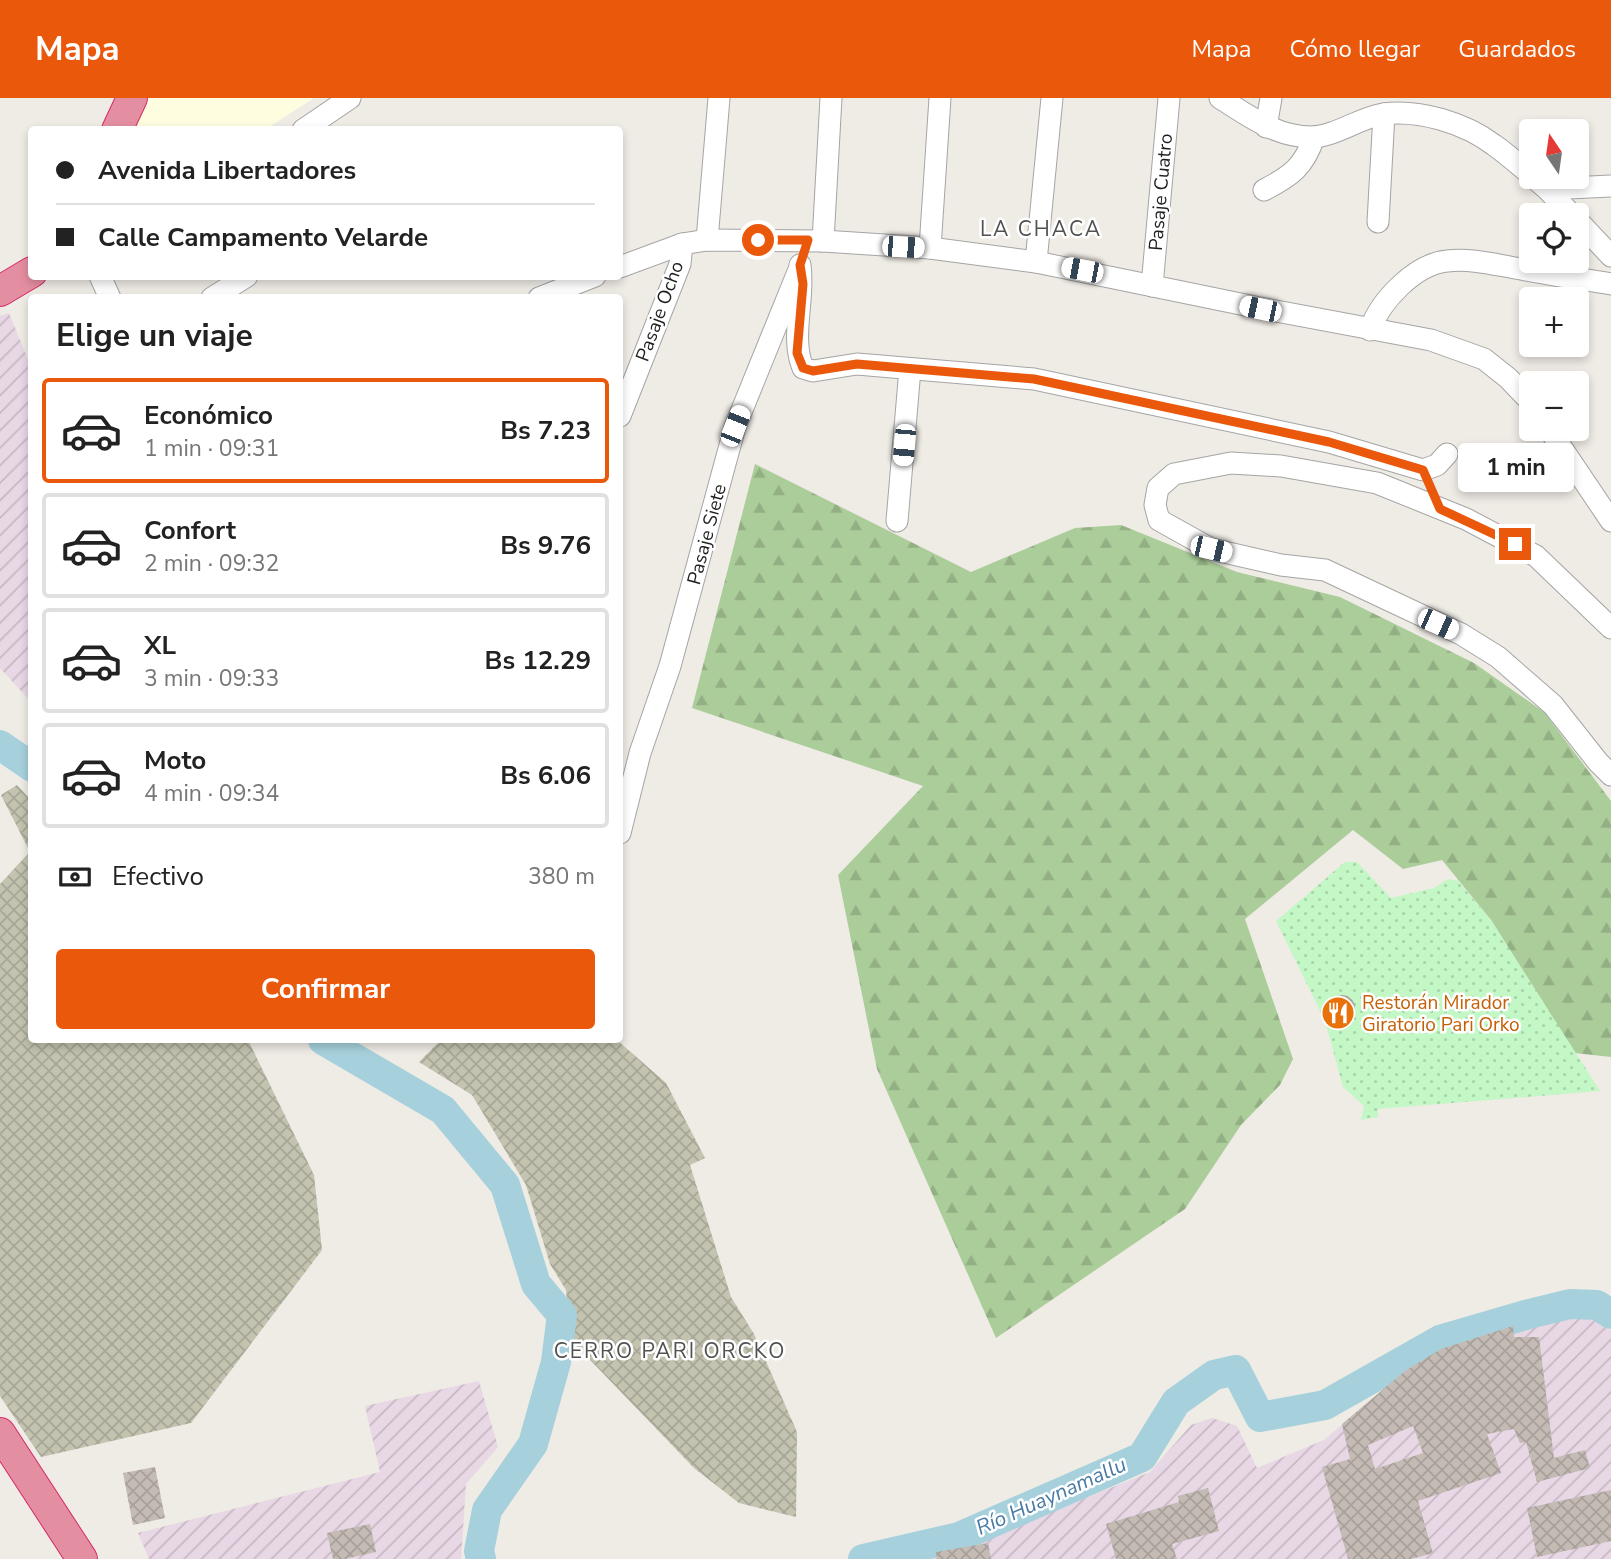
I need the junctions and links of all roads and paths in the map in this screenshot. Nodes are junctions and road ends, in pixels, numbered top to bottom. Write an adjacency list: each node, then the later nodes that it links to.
1 (132, 98): 11 (highway)
2 (350, 98): 12 (street)
3 (719, 98): 23 (street)
4 (831, 98): 24 (street, Pasaje Siete)
5 (940, 98): 26 (street)
6 (1052, 98): 28 (street)
7 (1169, 98): 35 (street, Pasaje Cuatro)
8 (1220, 98): 13 (street)
9 (1271, 98): 13 (street)
10 (1384, 114): 14 (street); 15 (street); 21 (street)
11 (119, 126)
12 (309, 126)
13 (1266, 127): 14 (street)
14 (1314, 137): 19 (street)
15 (1519, 165)
16 (1589, 184): 17 (street)
17 (1611, 186)
18 (1546, 189): 20 (street)
19 (1264, 190)
20 (1560, 203)
21 (1378, 222)
22 (1589, 233): 27 (street)
23 (707, 240): 24 (street); 25 (street)
24 (816, 241): 26 (street); 29 (street, Pasaje Siete)
25 (681, 244): 30 (street); 42 (street, Pasaje Ocho)
26 (930, 248): 28 (street)
27 (1611, 256)
28 (1036, 262): 35 (street)
29 (800, 265): 40 (street); 51 (street, Pasaje Siete)
30 (623, 266)
31 (28, 274): 36 (highway)
32 (241, 280): 37 (street)
33 (585, 280): 38 (street)
34 (1611, 284): 39 (street)
35 (1152, 286): 39 (street)
36 (0, 291)
37 (218, 294)
38 (549, 294)
39 (1370, 330): 41 (street)
40 (910, 369): 45 (street); 47 (street)
41 (1519, 389)
42 (623, 408)
43 (1557, 441): 48 (street)
44 (1447, 454): 45 (street)
45 (1423, 470): 46 (street)
46 (1440, 509): 49 (street); 50 (street)
47 (897, 521)
48 (1611, 522)
49 (1611, 628)
50 (1611, 775)
51 (623, 820)
52 (0, 1433): 53 (highway)
53 (82, 1559)

